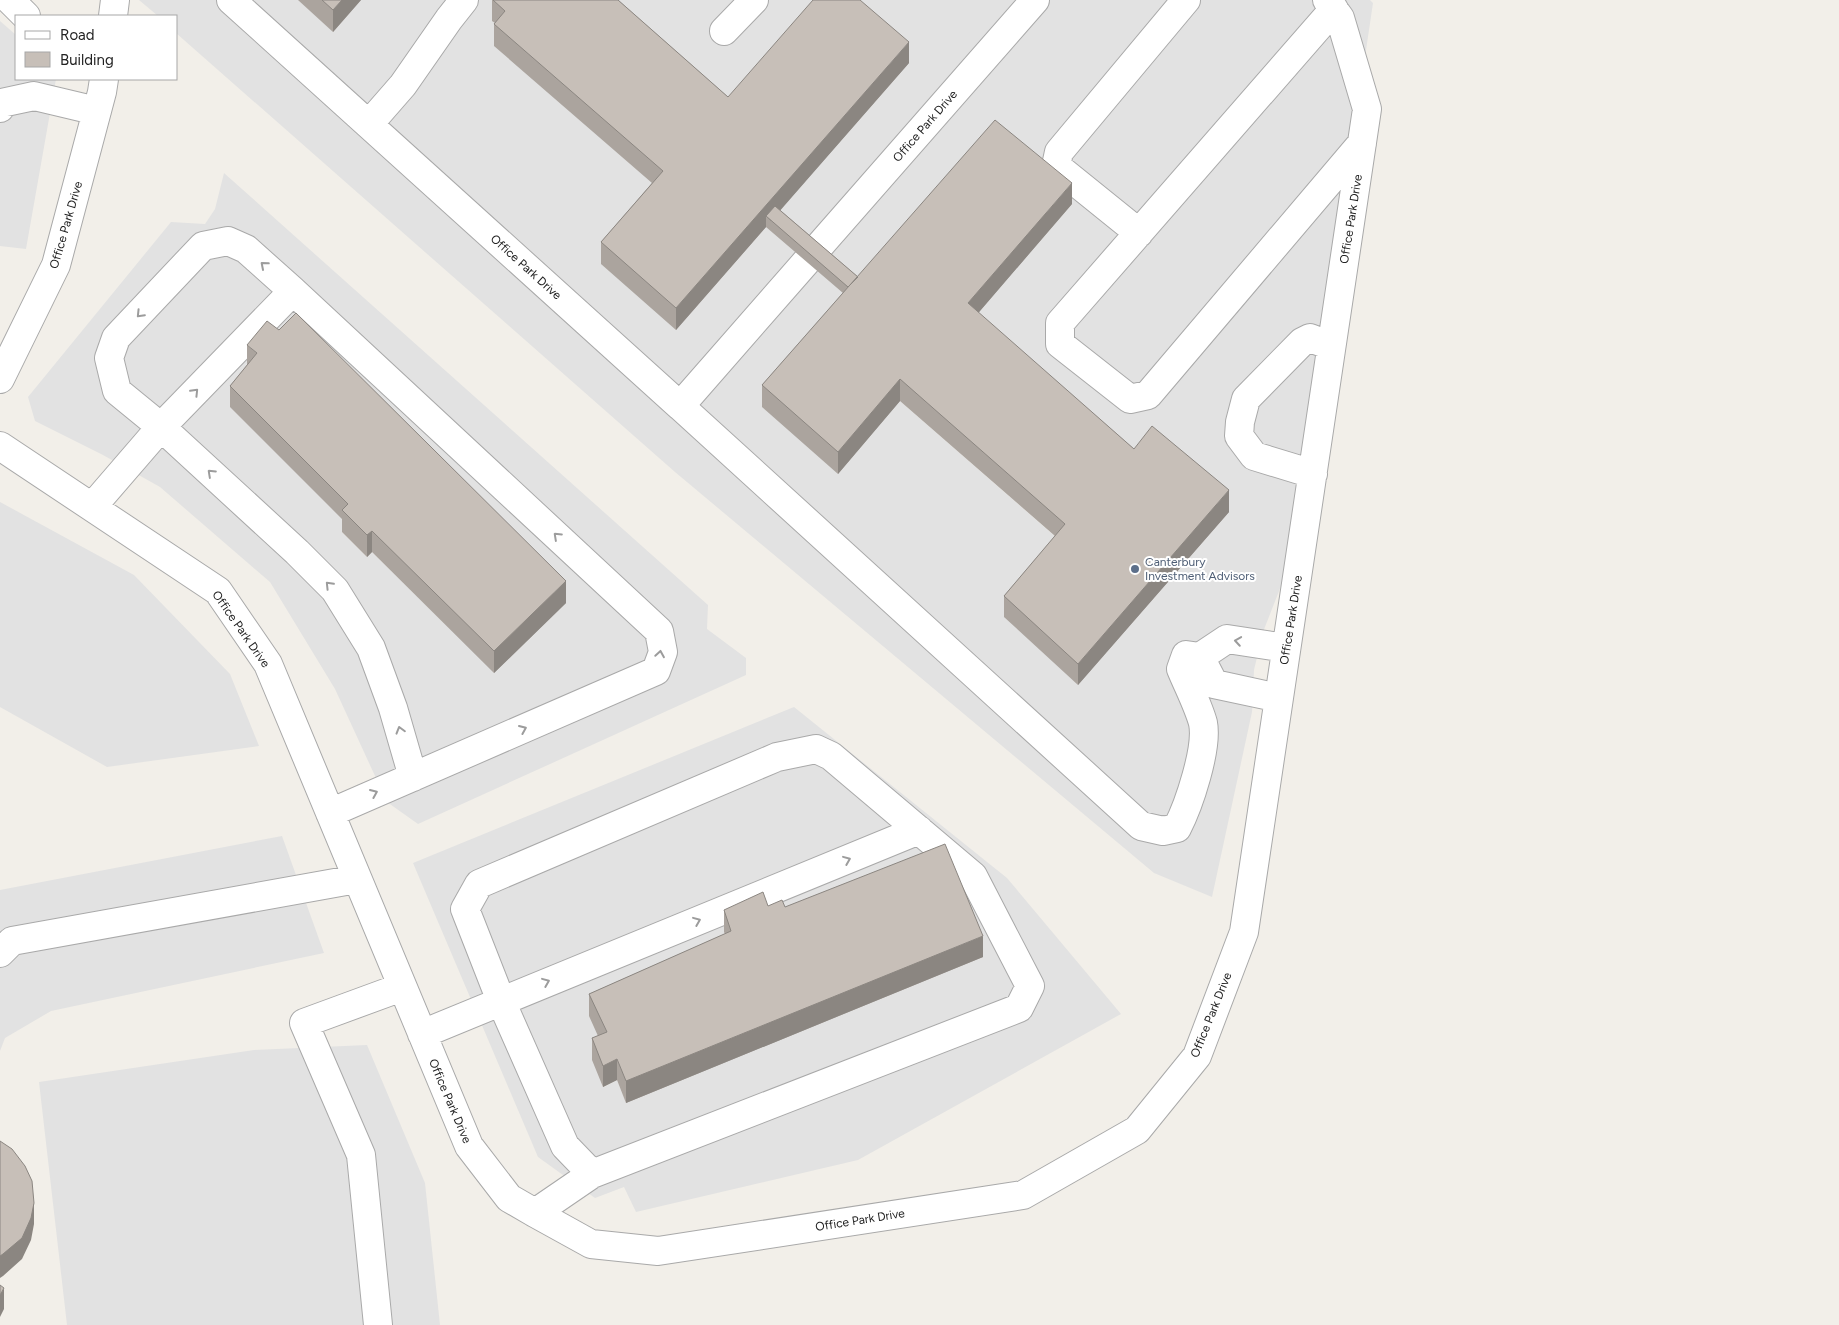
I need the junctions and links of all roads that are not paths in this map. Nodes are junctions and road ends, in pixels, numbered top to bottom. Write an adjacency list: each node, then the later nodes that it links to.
1 (10, 0): 9 (street)
2 (116, 0): 10 (street)
3 (231, 0): 14 (street, Office Park Drive)
4 (464, 0): 14 (street)
5 (754, 0): 11 (street)
6 (1035, 0): 20 (street, Office Park Drive)
7 (1186, 0): 16 (street)
8 (1330, 4): 15 (street, Office Park Drive); 16 (street)
9 (25, 15)
10 (113, 15)
11 (724, 31)
12 (98, 90): 13 (street); 19 (street, Office Park Drive)
13 (0, 108)
14 (369, 124): 20 (street, Office Park Drive)
15 (1362, 143): 16 (street); 18 (street, Office Park Drive)
16 (1139, 233)
17 (293, 291): 21 (street, one-way to 17); 21 (street, one-way to 21); 28 (street, one-way to 17)
18 (1331, 346): 23 (street, Office Park Drive); 23 (street)
19 (0, 379)
20 (680, 406): 26 (street)
21 (161, 427): 24 (street); 28 (street, one-way to 21)
22 (0, 446): 24 (street, Office Park Drive)
23 (1313, 474): 25 (street, Office Park Drive)
24 (92, 507): 29 (street, Office Park Drive)
25 (1286, 648): 26 (street, one-way to 26); 27 (street, Office Park Drive)
26 (1200, 657): 27 (street)
27 (1279, 698): 37 (street, Office Park Drive)
28 (413, 777): 29 (street, one-way to 28)
29 (330, 813): 31 (street, Office Park Drive)
30 (919, 830): 34 (street, one-way to 30); 34 (street); 36 (street)
31 (357, 879): 32 (street); 33 (street, Office Park Drive)
32 (0, 953)
33 (402, 987): 35 (street, Office Park Drive); 38 (street)
34 (501, 1001): 35 (street); 36 (street)
35 (422, 1034): 37 (street, Office Park Drive)
36 (592, 1174): 37 (street)
37 (535, 1213)
38 (378, 1325)

